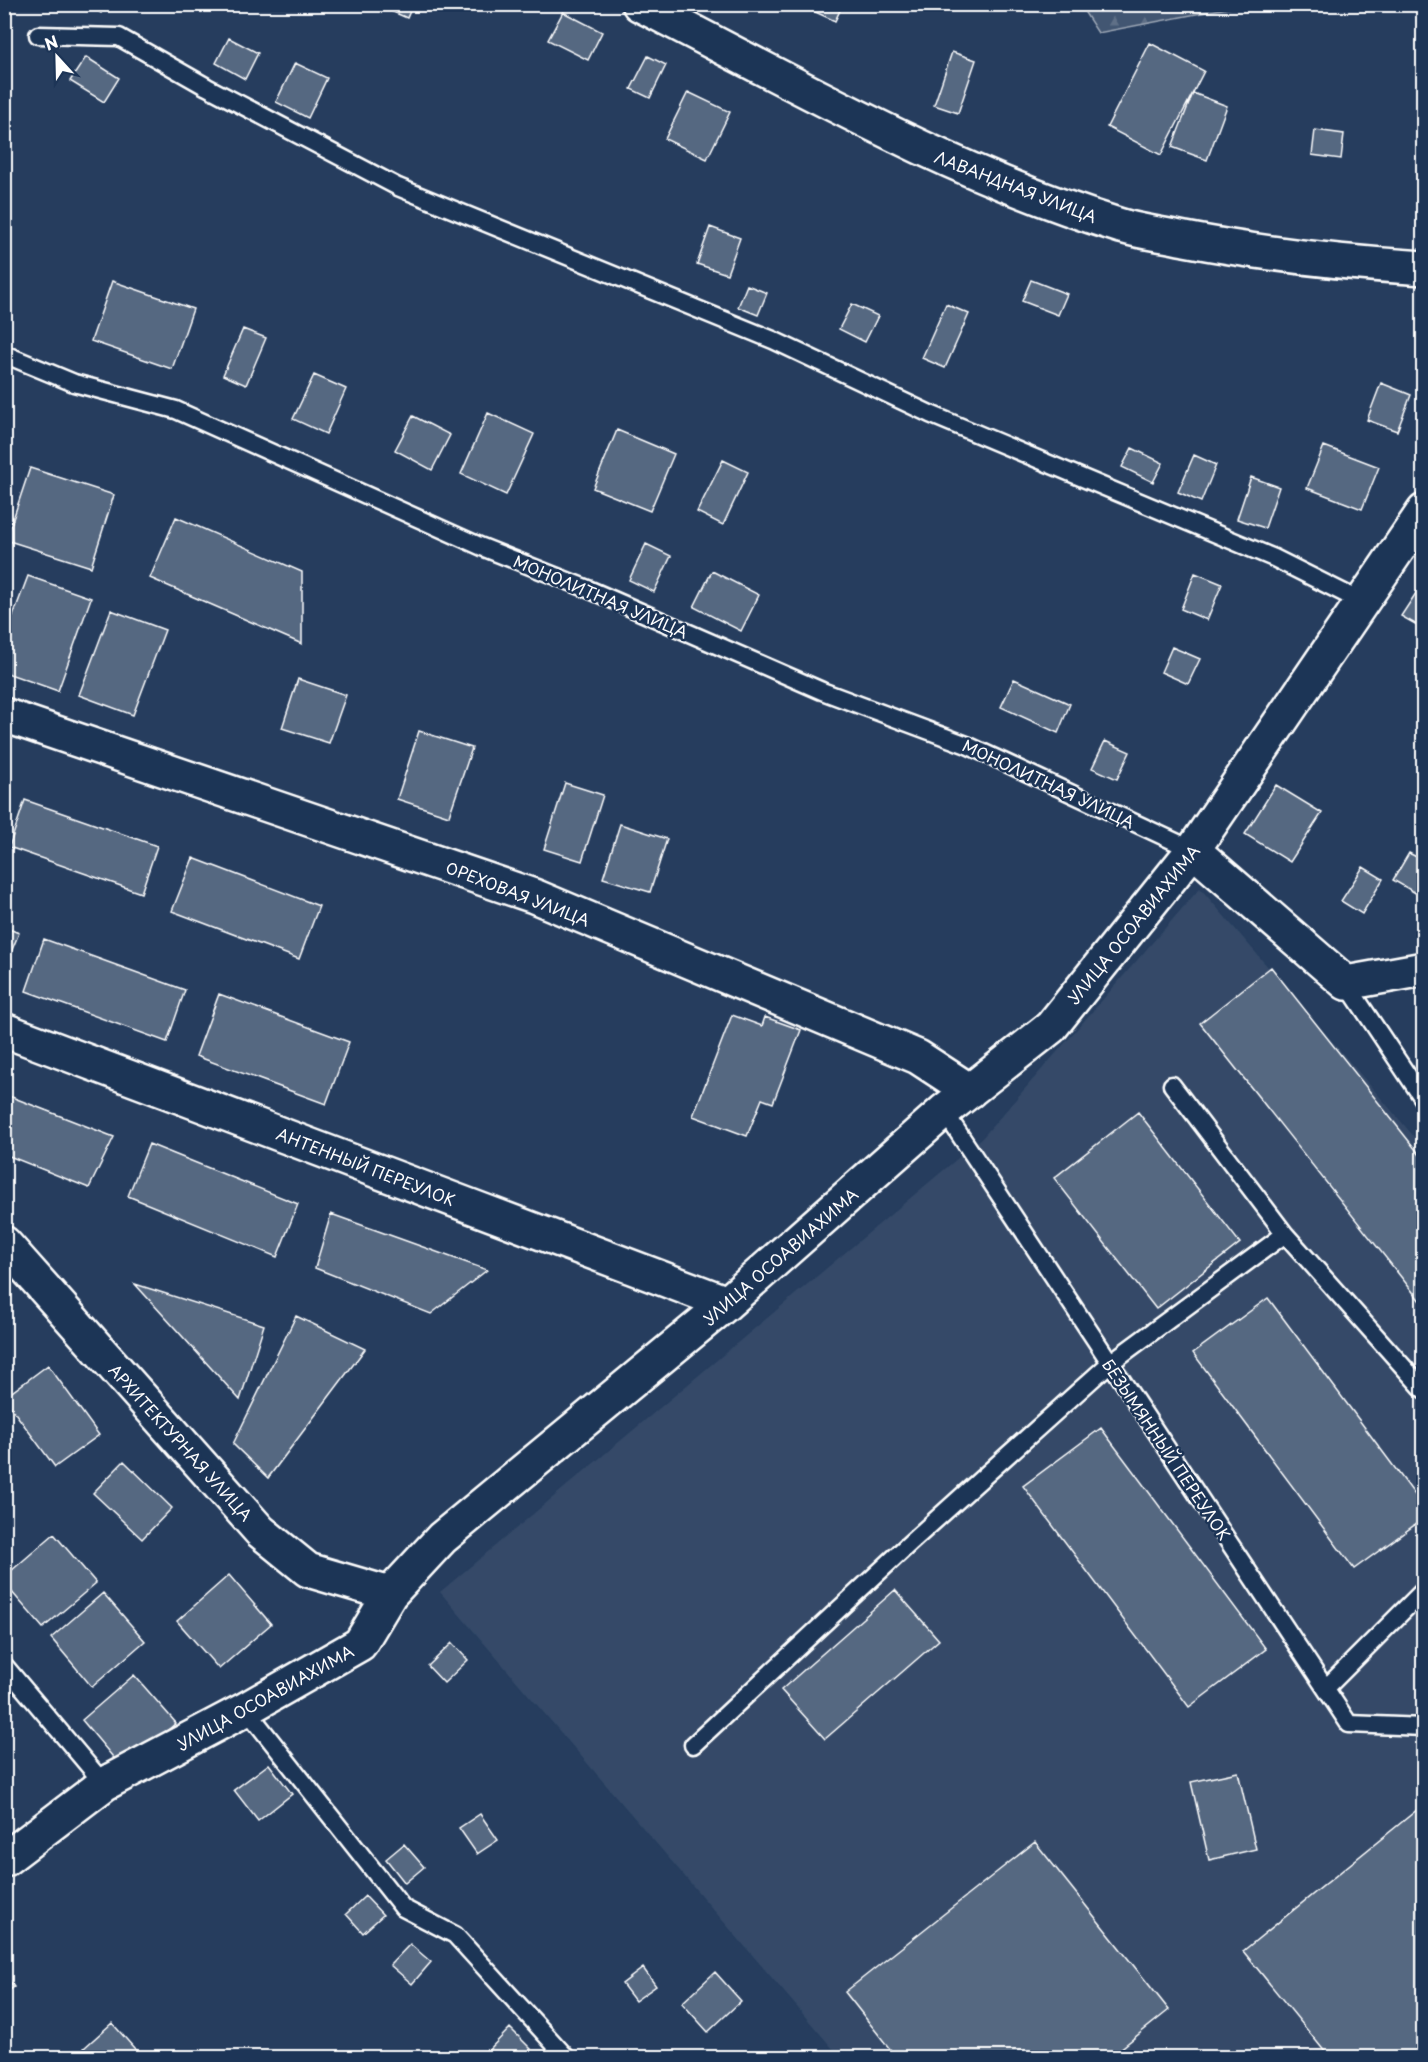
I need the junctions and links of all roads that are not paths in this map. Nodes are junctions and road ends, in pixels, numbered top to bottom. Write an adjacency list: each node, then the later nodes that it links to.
1 (639, 4): 3 (street, ЛАВАНДНАЯ УЛИЦА)
2 (38, 35): 6 (lane)
3 (1424, 268)
4 (4, 354): 8 (lane, МОНОЛИТНАЯ УЛИЦА)
5 (1424, 511): 6 (street, УЛИЦА ОСОАВИАХИМА)
6 (1362, 602): 8 (street, УЛИЦА ОСОАВИАХИМА)
7 (4, 715): 13 (street, ОРЕХОВАЯ УЛИЦА)
8 (1193, 850): 10 (street); 13 (street, УЛИЦА ОСОАВИАХИМА)
9 (1424, 969): 10 (street)
10 (1346, 983): 14 (lane)
11 (4, 1030): 18 (street, АНТЕННЫЙ ПЕРЕУЛОК)
12 (1172, 1085): 16 (lane)
13 (970, 1091): 15 (street, УЛИЦА ОСОАВИАХИМА)
14 (1424, 1100)
15 (944, 1111): 18 (street, УЛИЦА ОСОАВИАХИМА); 19 (lane, БЕЗЫМЯННЫЙ ПЕРЕУЛОК)
16 (1285, 1234): 19 (lane); 20 (lane)
17 (4, 1243): 22 (street, АРХИТЕКТУРНАЯ УЛИЦА)
18 (728, 1303): 22 (street, УЛИЦА ОСОАВИАХИМА)
19 (1110, 1364): 24 (lane, БЕЗЫМЯННЫЙ ПЕРЕУЛОК); 27 (lane)
20 (1424, 1390)
21 (1424, 1590): 24 (lane)
22 (390, 1594): 25 (street, УЛИЦА ОСОАВИАХИМА)
23 (4, 1665): 28 (lane)
24 (1326, 1688): 26 (lane, БЕЗЫМЯННЫЙ ПЕРЕУЛОК)
25 (246, 1709): 28 (street, УЛИЦА ОСОАВИАХИМА); 30 (lane)
26 (1424, 1727)
27 (693, 1745)
28 (104, 1784): 29 (street, УЛИЦА ОСОАВИАХИМА)
29 (4, 1860)
30 (567, 2058)

